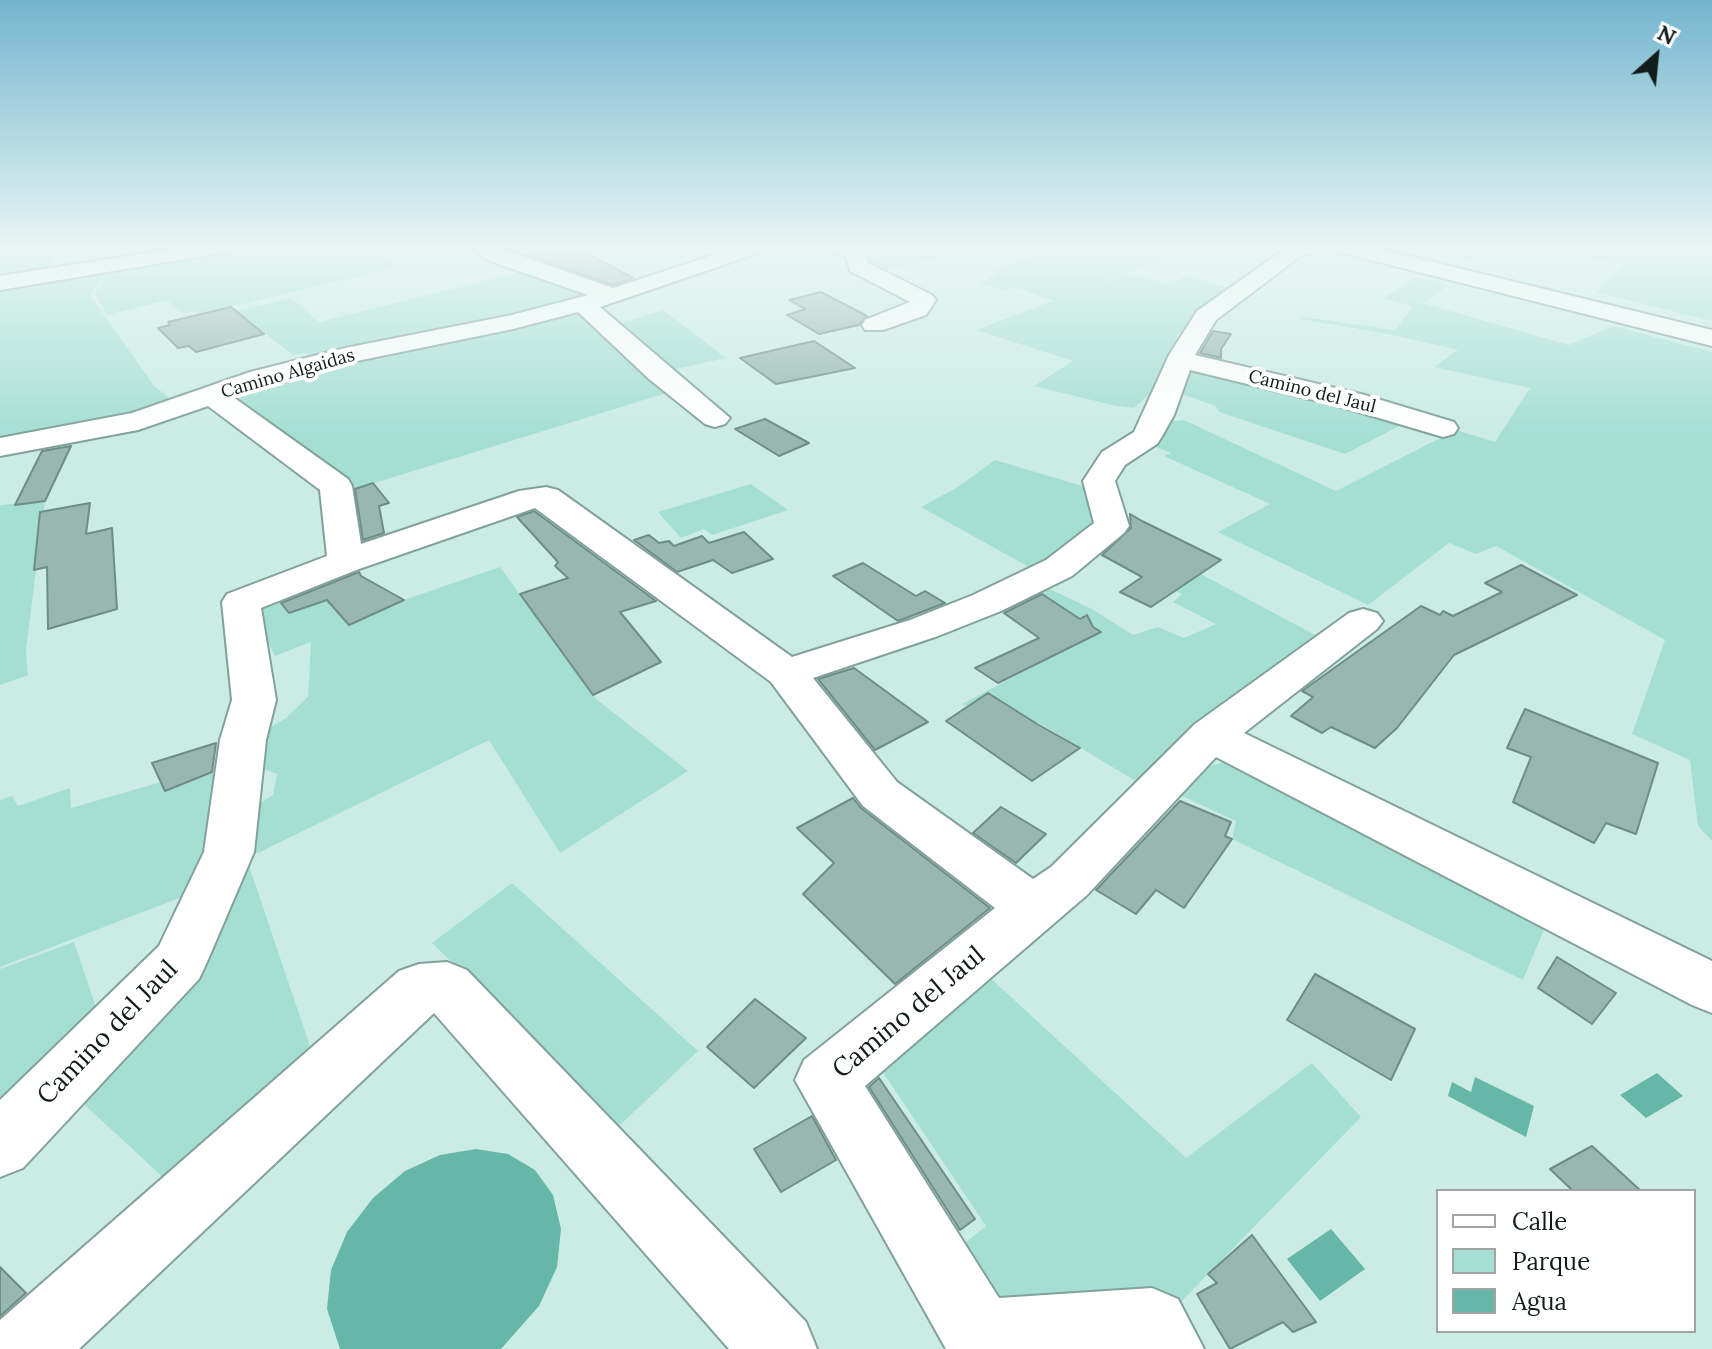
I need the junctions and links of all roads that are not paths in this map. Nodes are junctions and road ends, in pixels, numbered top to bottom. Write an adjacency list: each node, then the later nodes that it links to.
1 (564, 309): 9 (street, Camino Algaidas)
2 (588, 309): 10 (street)
3 (918, 309): 6 (street)
4 (1216, 309): 8 (street)
5 (1595, 309): 7 (highway)
6 (874, 325)
7 (1712, 338)
8 (1180, 360): 11 (street, Camino del Jaul); 15 (street)
9 (211, 396): 12 (street, Camino Algaidas); 13 (street)
10 (715, 418)
11 (1443, 428)
12 (0, 447)
13 (346, 561): 15 (street, Camino del Jaul); 19 (street, Camino del Jaul)
14 (1363, 621): 16 (street)
15 (786, 673): 17 (street, Camino del Jaul)
16 (1211, 735): 17 (street); 18 (street)
17 (1033, 908): 22 (street, Camino del Jaul)
18 (1712, 988)
19 (0, 1145)
20 (24, 1349): 21 (street)
21 (779, 1349)
22 (1166, 1349)

